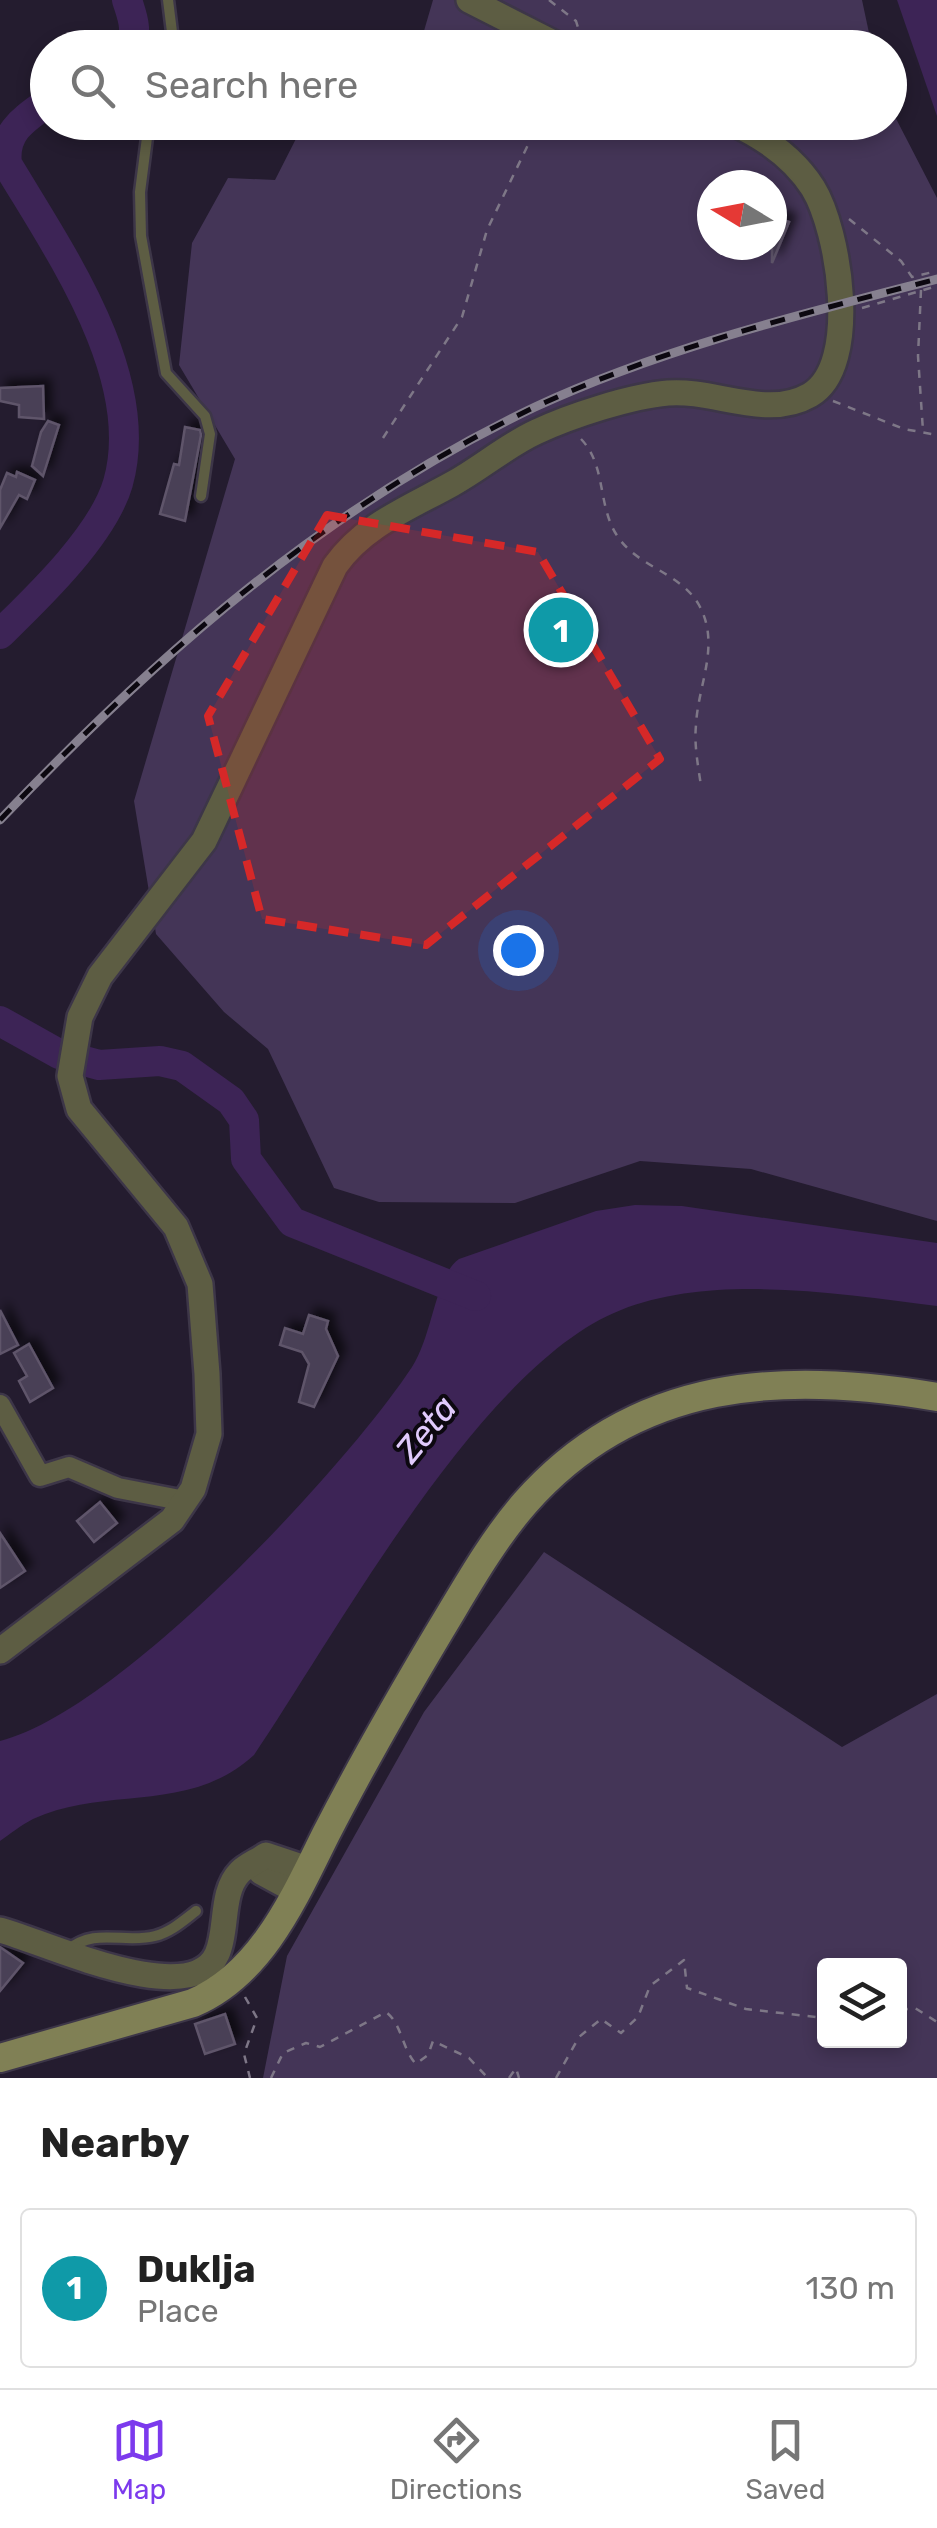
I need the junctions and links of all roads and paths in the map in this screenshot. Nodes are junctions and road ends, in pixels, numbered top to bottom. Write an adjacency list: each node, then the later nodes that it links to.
1 (168, 0): 4 (lane)
2 (469, 0): 5 (street)
3 (549, 0): 6 (path)
4 (172, 30)
5 (528, 30)
6 (579, 30)
7 (147, 140): 20 (lane)
8 (530, 140): 19 (path)
9 (765, 140): 10 (street)
10 (827, 216): 11 (path); 14 (street)
11 (937, 270)
12 (937, 286): 13 (path)
13 (923, 290): 14 (path); 17 (path)
14 (839, 317): 15 (street)
15 (812, 394): 16 (street); 17 (path)
16 (564, 422): 21 (path); 24 (street)
17 (923, 431): 18 (path)
18 (937, 436)
19 (383, 438)
20 (201, 496)
21 (701, 786)
22 (937, 1398): 26 (main road)
23 (0, 1405): 24 (street)
24 (185, 1501): 25 (street)
25 (0, 1651)
26 (294, 1876): 29 (street); 30 (main road)
27 (196, 1910): 29 (lane)
28 (0, 1930): 29 (street)
29 (68, 1950)
30 (244, 1967): 34 (main road); 35 (path)
31 (907, 2009): 33 (path)
32 (817, 2017): 40 (path)
33 (937, 2022)
34 (0, 2058)
35 (250, 2078)
36 (272, 2078): 37 (path)
37 (488, 2078)
38 (509, 2078): 39 (path)
39 (519, 2078)
40 (556, 2078)

